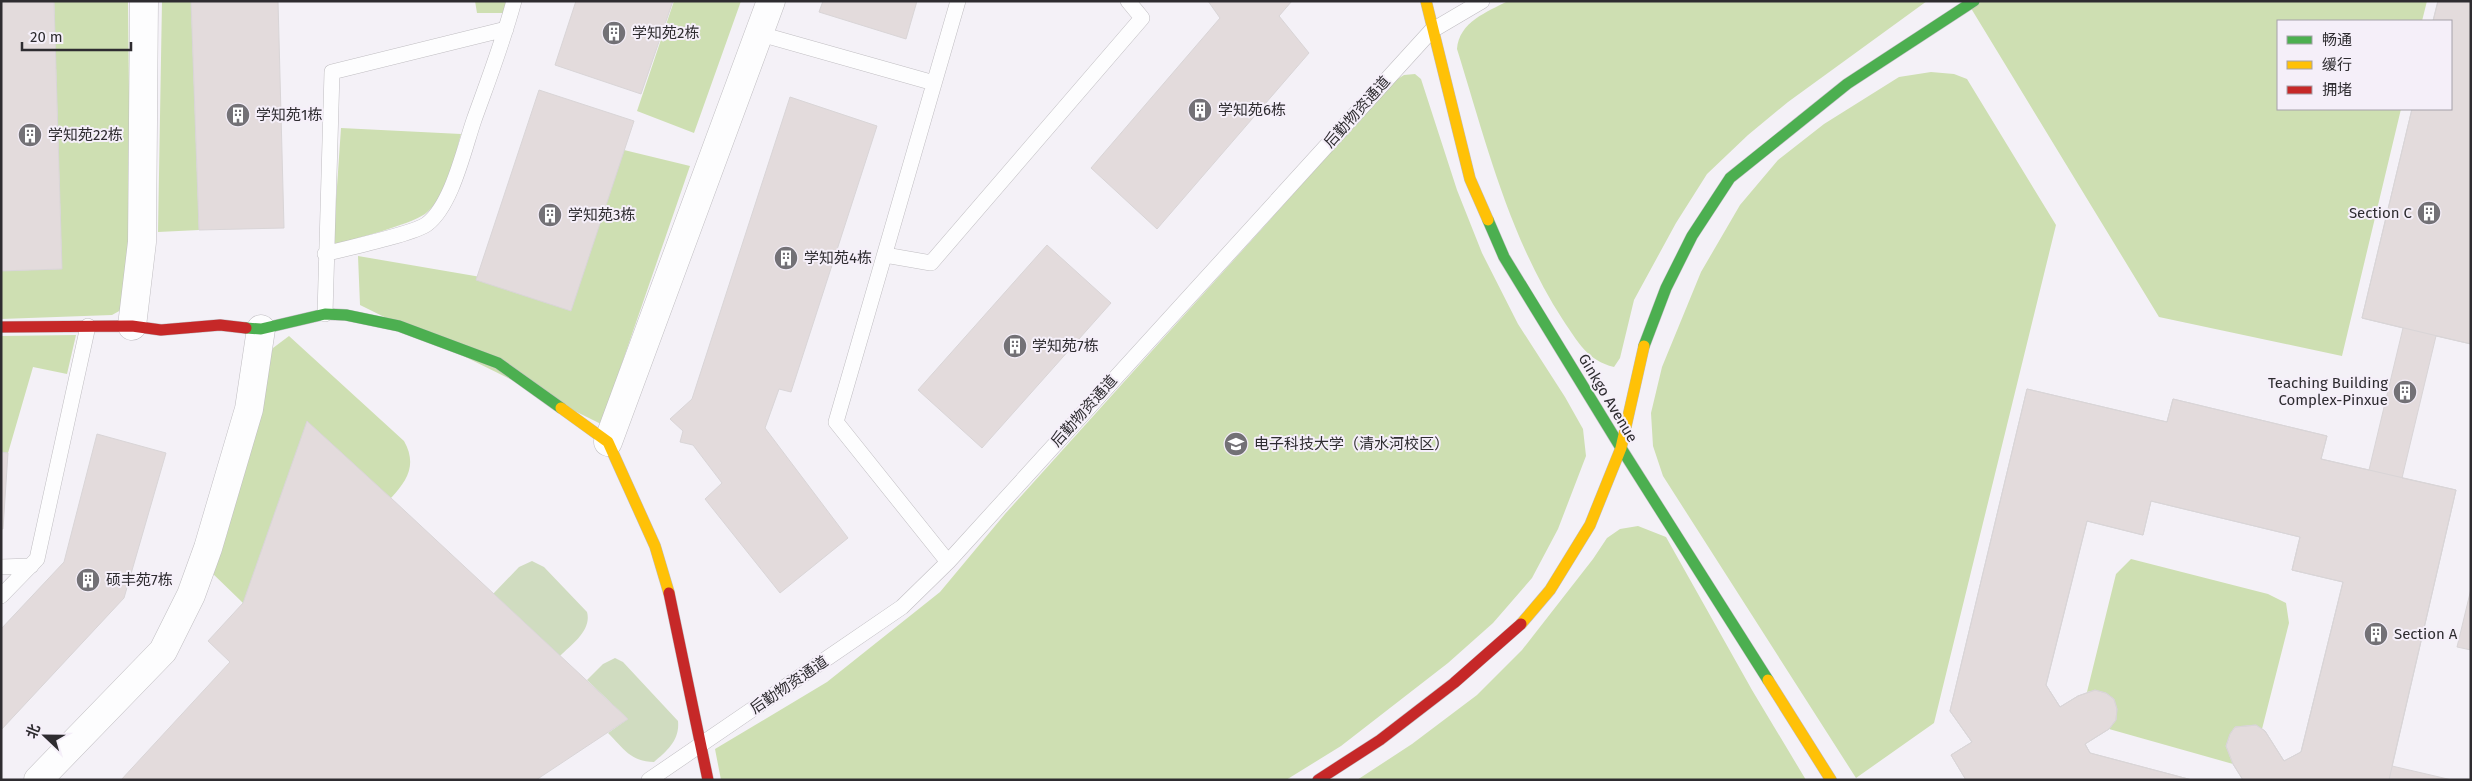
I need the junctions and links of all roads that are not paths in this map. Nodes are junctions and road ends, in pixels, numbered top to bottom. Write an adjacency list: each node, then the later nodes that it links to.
1 (144, 1): 17 (street)
2 (514, 1): 9 (lane)
3 (770, 1): 11 (street)
4 (958, 1): 12 (lane)
5 (1128, 1): 14 (lane)
6 (1426, 1): 10 (street, Ginkgo Avenue)
7 (1482, 1): 10 (lane, 后勤物资通道)
8 (1974, 1): 21 (street)
9 (506, 29): 13 (lane); 13 (lane)
10 (1431, 31): 21 (street, Ginkgo Avenue); 22 (lane, 后勤物资通道)
11 (760, 34): 12 (lane); 20 (street)
12 (934, 83): 14 (lane)
13 (325, 254): 15 (lane)
14 (885, 255): 22 (lane)
15 (325, 314): 19 (street); 20 (street)
16 (88, 326): 17 (street); 18 (street); 23 (lane)
17 (132, 326): 19 (street)
18 (1, 327)
19 (261, 329): 27 (street)
20 (608, 442): 26 (street)
21 (1621, 448): 30 (street); 31 (street, Ginkgo Avenue)
22 (948, 562): 26 (lane, 后勤物资通道)
23 (31, 566): 24 (lane); 25 (lane)
24 (1, 567)
25 (1, 596)
26 (700, 746): 28 (lane, 后勤物资通道); 29 (street)
27 (38, 780)
28 (649, 780)
29 (708, 780)
30 (1318, 780)
31 (1832, 780)

